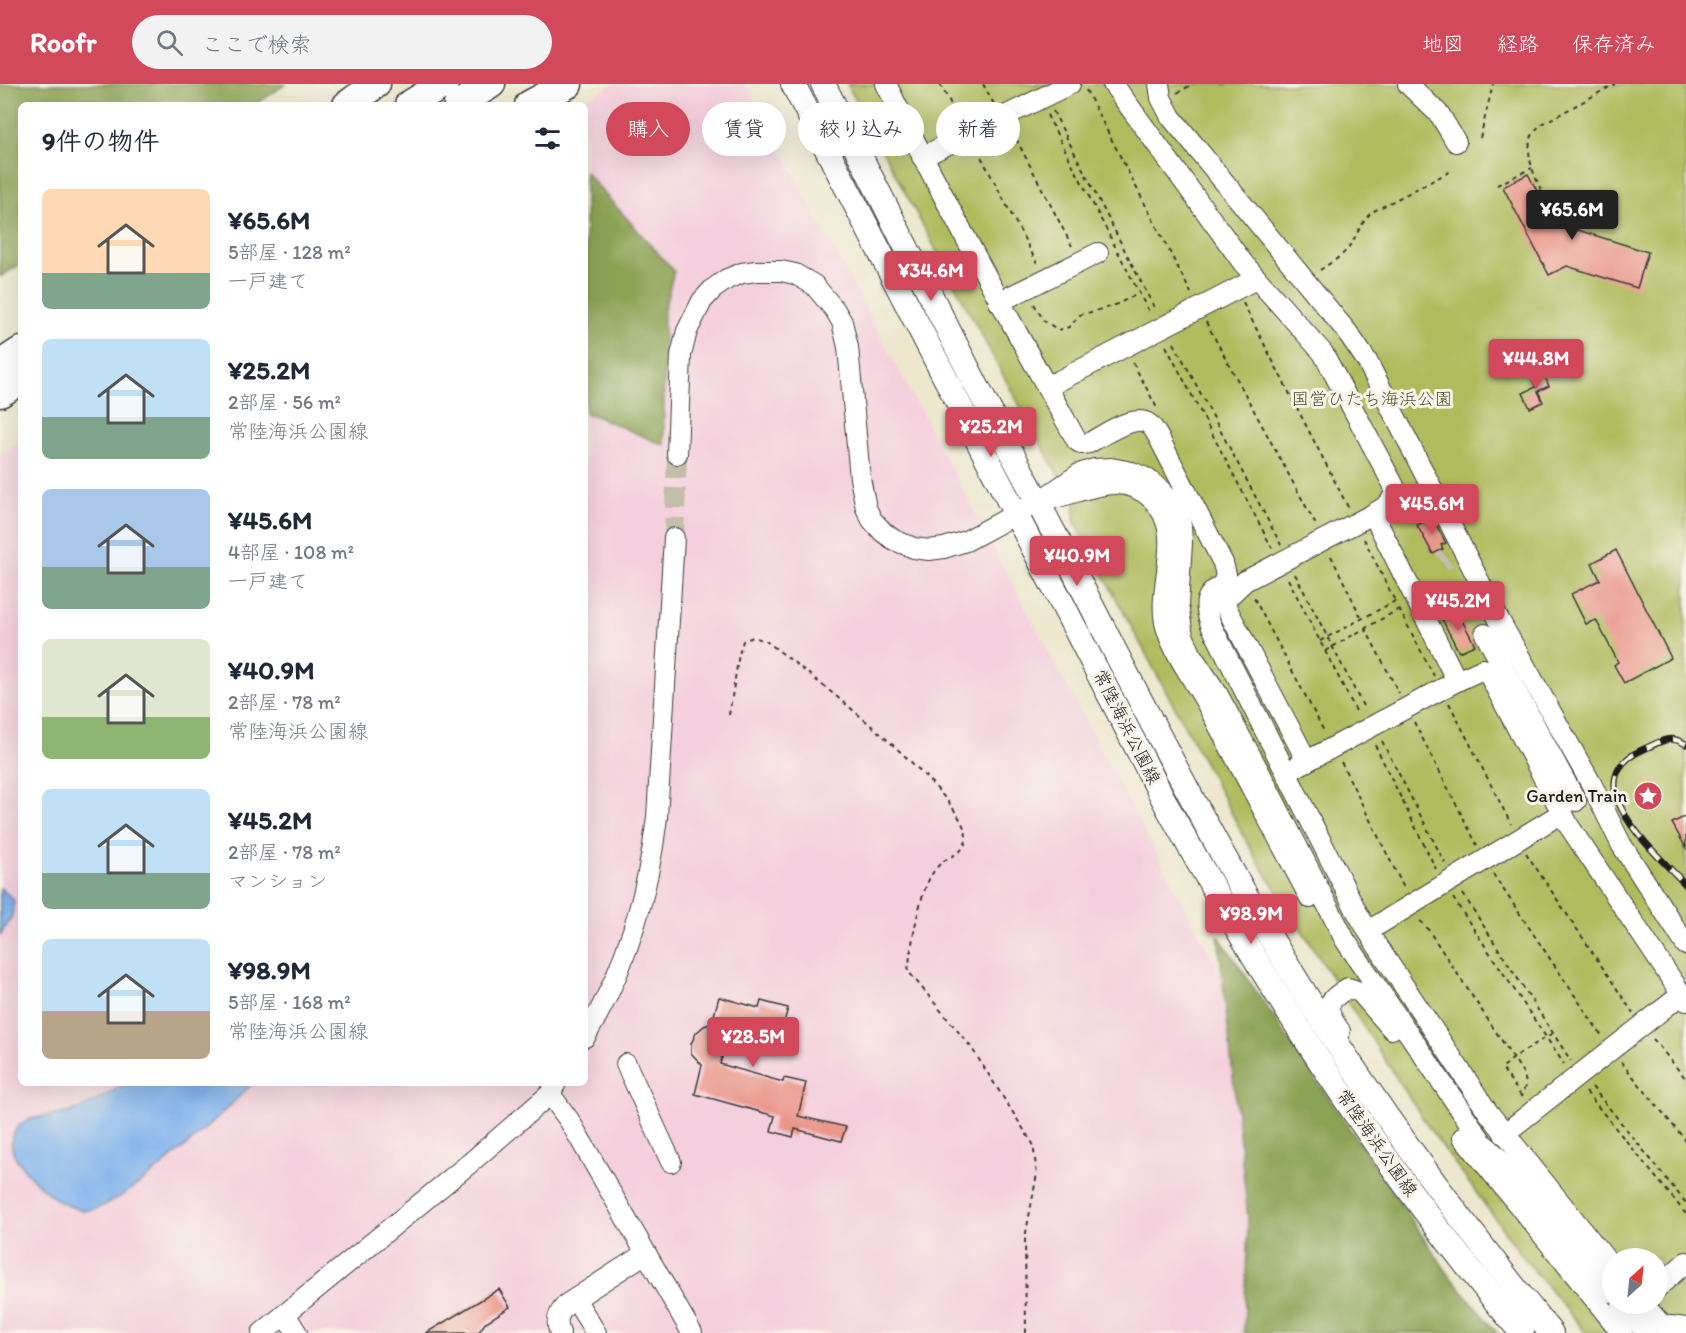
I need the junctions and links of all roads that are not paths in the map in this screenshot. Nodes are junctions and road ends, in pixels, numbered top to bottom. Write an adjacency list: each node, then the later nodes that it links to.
1 (376, 84): 12 (highway)
2 (444, 84): 13 (highway)
3 (491, 84): 14 (highway)
4 (568, 84): 15 (highway)
5 (793, 84): 24 (main road, 常陸海浜公園線)
6 (823, 84): 23 (main road, 常陸海浜公園線)
7 (886, 84): 17 (street)
8 (1070, 84): 17 (street)
9 (1113, 84): 19 (street)
10 (1408, 84): 16 (street)
11 (1154, 86): 36 (street)
12 (351, 102)
13 (414, 102)
14 (463, 102)
15 (535, 102)
16 (1456, 142)
17 (922, 157): 20 (street)
18 (1089, 257): 20 (street)
19 (1256, 279): 21 (street); 25 (street)
20 (999, 302): 21 (street)
21 (1047, 387): 27 (street)
22 (677, 454): 24 (street)
23 (1038, 502): 24 (street); 29 (street); 40 (main road, 常陸海浜公園線)
24 (1016, 514): 61 (main road, 常陸海浜公園線)
25 (1373, 514): 27 (street); 31 (street)
26 (674, 538): 39 (street)
27 (1226, 591): 28 (street); 32 (street)
28 (1206, 610): 29 (street); 33 (street)
29 (1171, 615): 38 (street); 44 (street)
30 (1485, 634): 34 (street)
31 (1457, 681): 32 (street); 34 (street)
32 (1307, 761): 33 (street)
33 (1286, 772): 35 (street)
34 (1569, 807): 35 (street); 37 (street)
35 (1368, 931): 43 (street)
36 (1686, 945)
37 (1684, 998): 43 (street)
38 (1392, 1029): 40 (street); 63 (street)
39 (588, 1031)
40 (1344, 1054): 62 (main road, 常陸海浜公園線)
41 (626, 1064): 45 (street)
42 (553, 1088): 46 (street); 52 (street)
43 (1504, 1134): 47 (street)
44 (1483, 1143): 50 (street); 64 (street)
45 (671, 1162)
46 (646, 1253): 51 (street); 60 (street)
47 (1602, 1255)
48 (1686, 1262): 49 (street)
49 (1668, 1278)
50 (1602, 1280)
51 (575, 1299): 58 (street); 59 (street)
52 (285, 1314): 56 (street); 57 (street)
53 (1630, 1314): 65 (street)
54 (1652, 1314): 55 (street)
55 (1686, 1328)
56 (262, 1333)
57 (297, 1333)
58 (560, 1333)
59 (596, 1333)
60 (692, 1333)
61 (1522, 1333)
62 (1551, 1333)
63 (1622, 1333)
64 (1632, 1333)
65 (1646, 1333)

